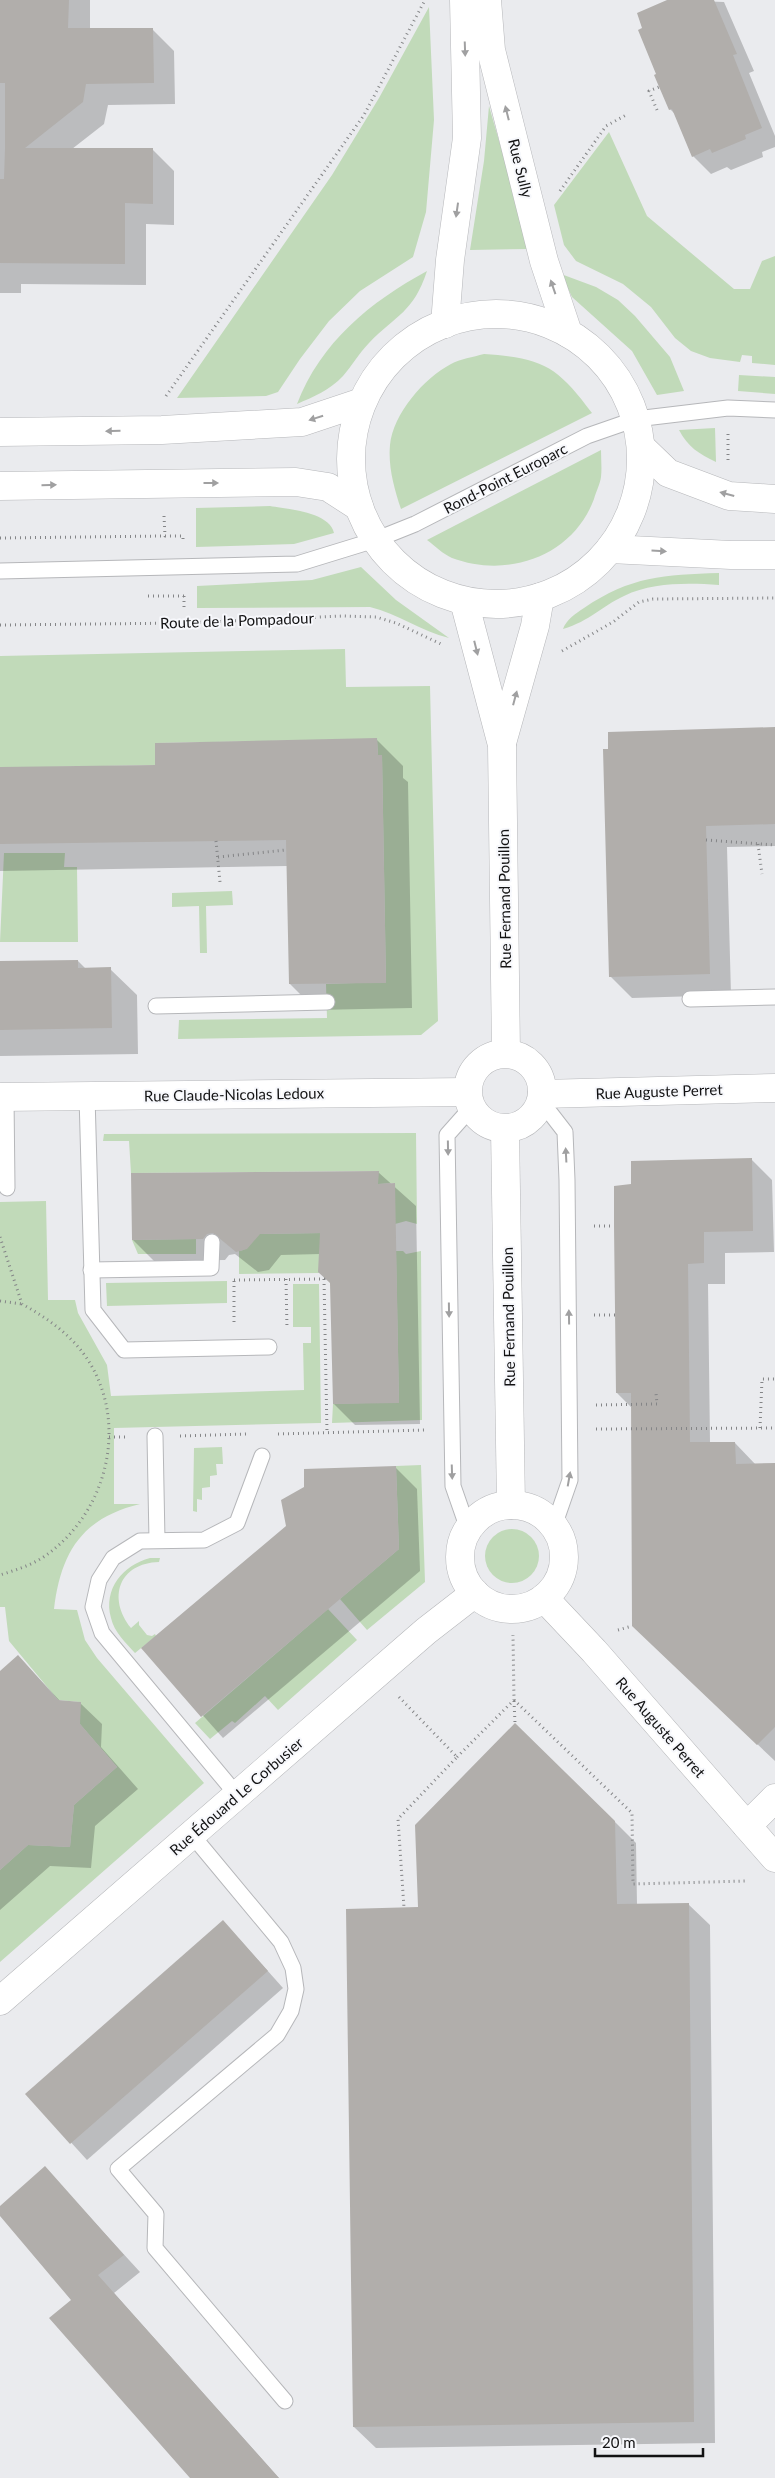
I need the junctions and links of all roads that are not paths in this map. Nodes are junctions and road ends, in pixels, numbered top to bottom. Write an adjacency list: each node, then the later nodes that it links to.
1 (464, 0): 3 (street, one-way to 3)
2 (487, 0): 4 (street, Rue Sully, one-way to 2)
3 (445, 324): 4 (street); 5 (street)
4 (568, 333): 7 (street)
5 (362, 402): 8 (street, one-way to 8); 12 (street)
6 (775, 410): 7 (lane, Rond-Point Europarc)
7 (636, 419): 9 (street); 13 (lane, Rond-Point Europarc)
8 (0, 432)
9 (641, 447): 11 (street, one-way to 9); 14 (street)
10 (0, 486): 12 (street, one-way to 12)
11 (775, 500)
12 (358, 507): 13 (street)
13 (375, 540): 16 (lane); 18 (street)
14 (610, 549): 15 (street, one-way to 15); 17 (street)
15 (775, 555)
16 (0, 571)
17 (540, 597): 18 (street); 19 (street, Rue Fernand Pouillon, one-way to 17)
18 (464, 601): 19 (street, Rue Fernand Pouillon, one-way to 19)
19 (502, 745): 24 (street, Rue Fernand Pouillon)
20 (775, 997): 21 (lane)
21 (690, 999)
22 (327, 1002): 23 (lane)
23 (156, 1006)
24 (506, 1053): 28 (street); 29 (street)
25 (775, 1088): 28 (street, Rue Auguste Perret)
26 (87, 1096): 27 (street, Rue Claude-Nicolas Ledoux); 29 (street, Rue Claude-Nicolas Ledoux); 33 (lane)
27 (3, 1097): 31 (lane)
28 (542, 1098): 30 (street); 38 (lane, one-way to 28)
29 (469, 1100): 30 (street); 39 (lane, one-way to 39)
30 (505, 1128): 37 (street, Rue Fernand Pouillon)
31 (7, 1188)
32 (212, 1242): 33 (lane)
33 (91, 1270): 34 (lane)
34 (269, 1348)
35 (155, 1436): 40 (lane)
36 (262, 1456): 40 (lane)
37 (511, 1505): 38 (street); 39 (street)
38 (554, 1526): 42 (street)
39 (468, 1529): 41 (street)
40 (157, 1540): 43 (lane)
41 (475, 1593): 42 (street); 43 (street, Rue Édouard Le Corbusier)
42 (544, 1598): 45 (street, Rue Auguste Perret)
43 (237, 1795): 46 (street, Rue Édouard Le Corbusier)
44 (775, 1798): 45 (street)
45 (747, 1826): 47 (street, Rue Auguste Perret)
46 (192, 1834): 48 (street, Rue Édouard Le Corbusier); 49 (lane)
47 (775, 1858)
48 (0, 2001)
49 (285, 2401)

